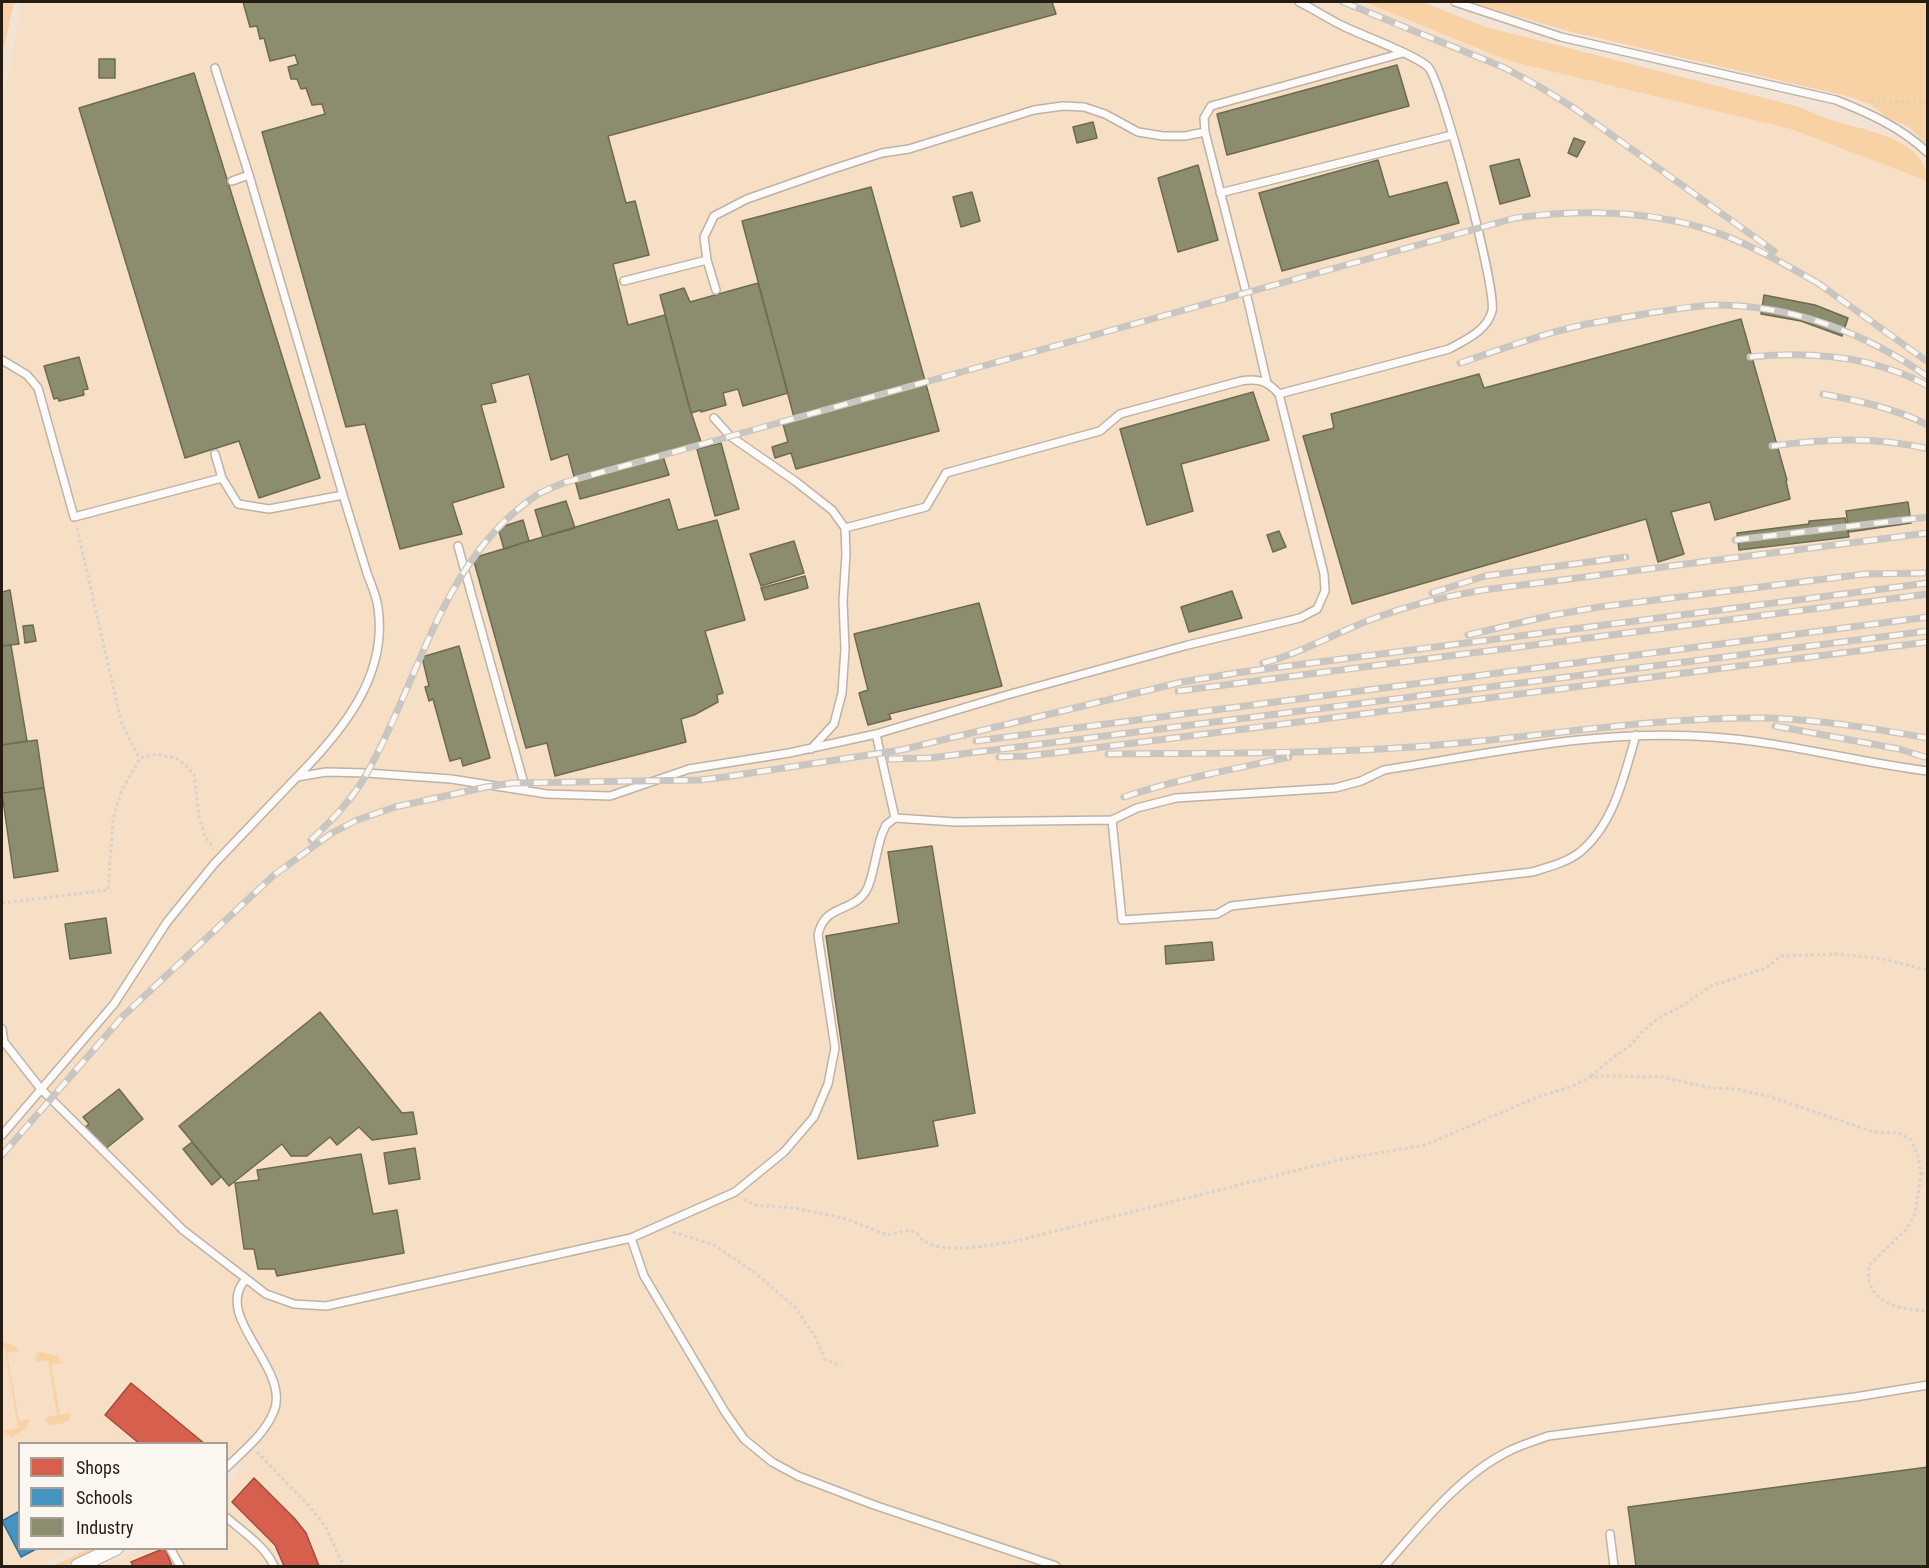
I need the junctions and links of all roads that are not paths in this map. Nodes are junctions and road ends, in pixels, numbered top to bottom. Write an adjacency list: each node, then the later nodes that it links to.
1 (1299, 2): 3 (lane)
2 (1455, 2): 7 (lane)
3 (1403, 53): 5 (lane); 6 (lane)
4 (215, 68): 8 (lane)
5 (1204, 132): 10 (lane); 11 (lane)
6 (1452, 135): 10 (lane); 16 (lane)
7 (1928, 153)
8 (249, 175): 9 (lane); 20 (lane)
9 (232, 181)
10 (1220, 193): 15 (lane)
11 (707, 260): 12 (lane); 13 (lane)
12 (624, 281)
13 (716, 290)
14 (2, 360): 19 (lane)
15 (1267, 383): 16 (lane); 21 (lane)
16 (1279, 394): 23 (lane)
17 (714, 417): 21 (lane)
18 (215, 454): 19 (lane)
19 (222, 478): 20 (lane)
20 (343, 495): 27 (lane)
21 (845, 528): 25 (lane)
22 (458, 546): 28 (lane)
23 (876, 734): 25 (lane); 29 (lane)
24 (1636, 735): 26 (lane); 30 (lane); 30 (lane)
25 (811, 749): 28 (lane)
26 (1928, 771)
27 (297, 777): 28 (lane); 32 (lane)
28 (526, 791)
29 (895, 818): 30 (lane); 34 (lane)
30 (1112, 820)
31 (2, 1029): 32 (lane)
32 (41, 1089): 33 (lane); 35 (lane)
33 (2, 1135)
34 (631, 1238): 35 (lane); 45 (lane)
35 (246, 1279): 37 (lane)
36 (1928, 1385): 46 (lane)
37 (228, 1466)
38 (228, 1519): 44 (lane)
39 (1610, 1534): 47 (lane)
40 (112, 1550): 42 (street)
41 (171, 1550): 43 (lane)
42 (78, 1566)
43 (180, 1566)
44 (274, 1566)
45 (1056, 1566)
46 (1385, 1566)
47 (1614, 1566)

